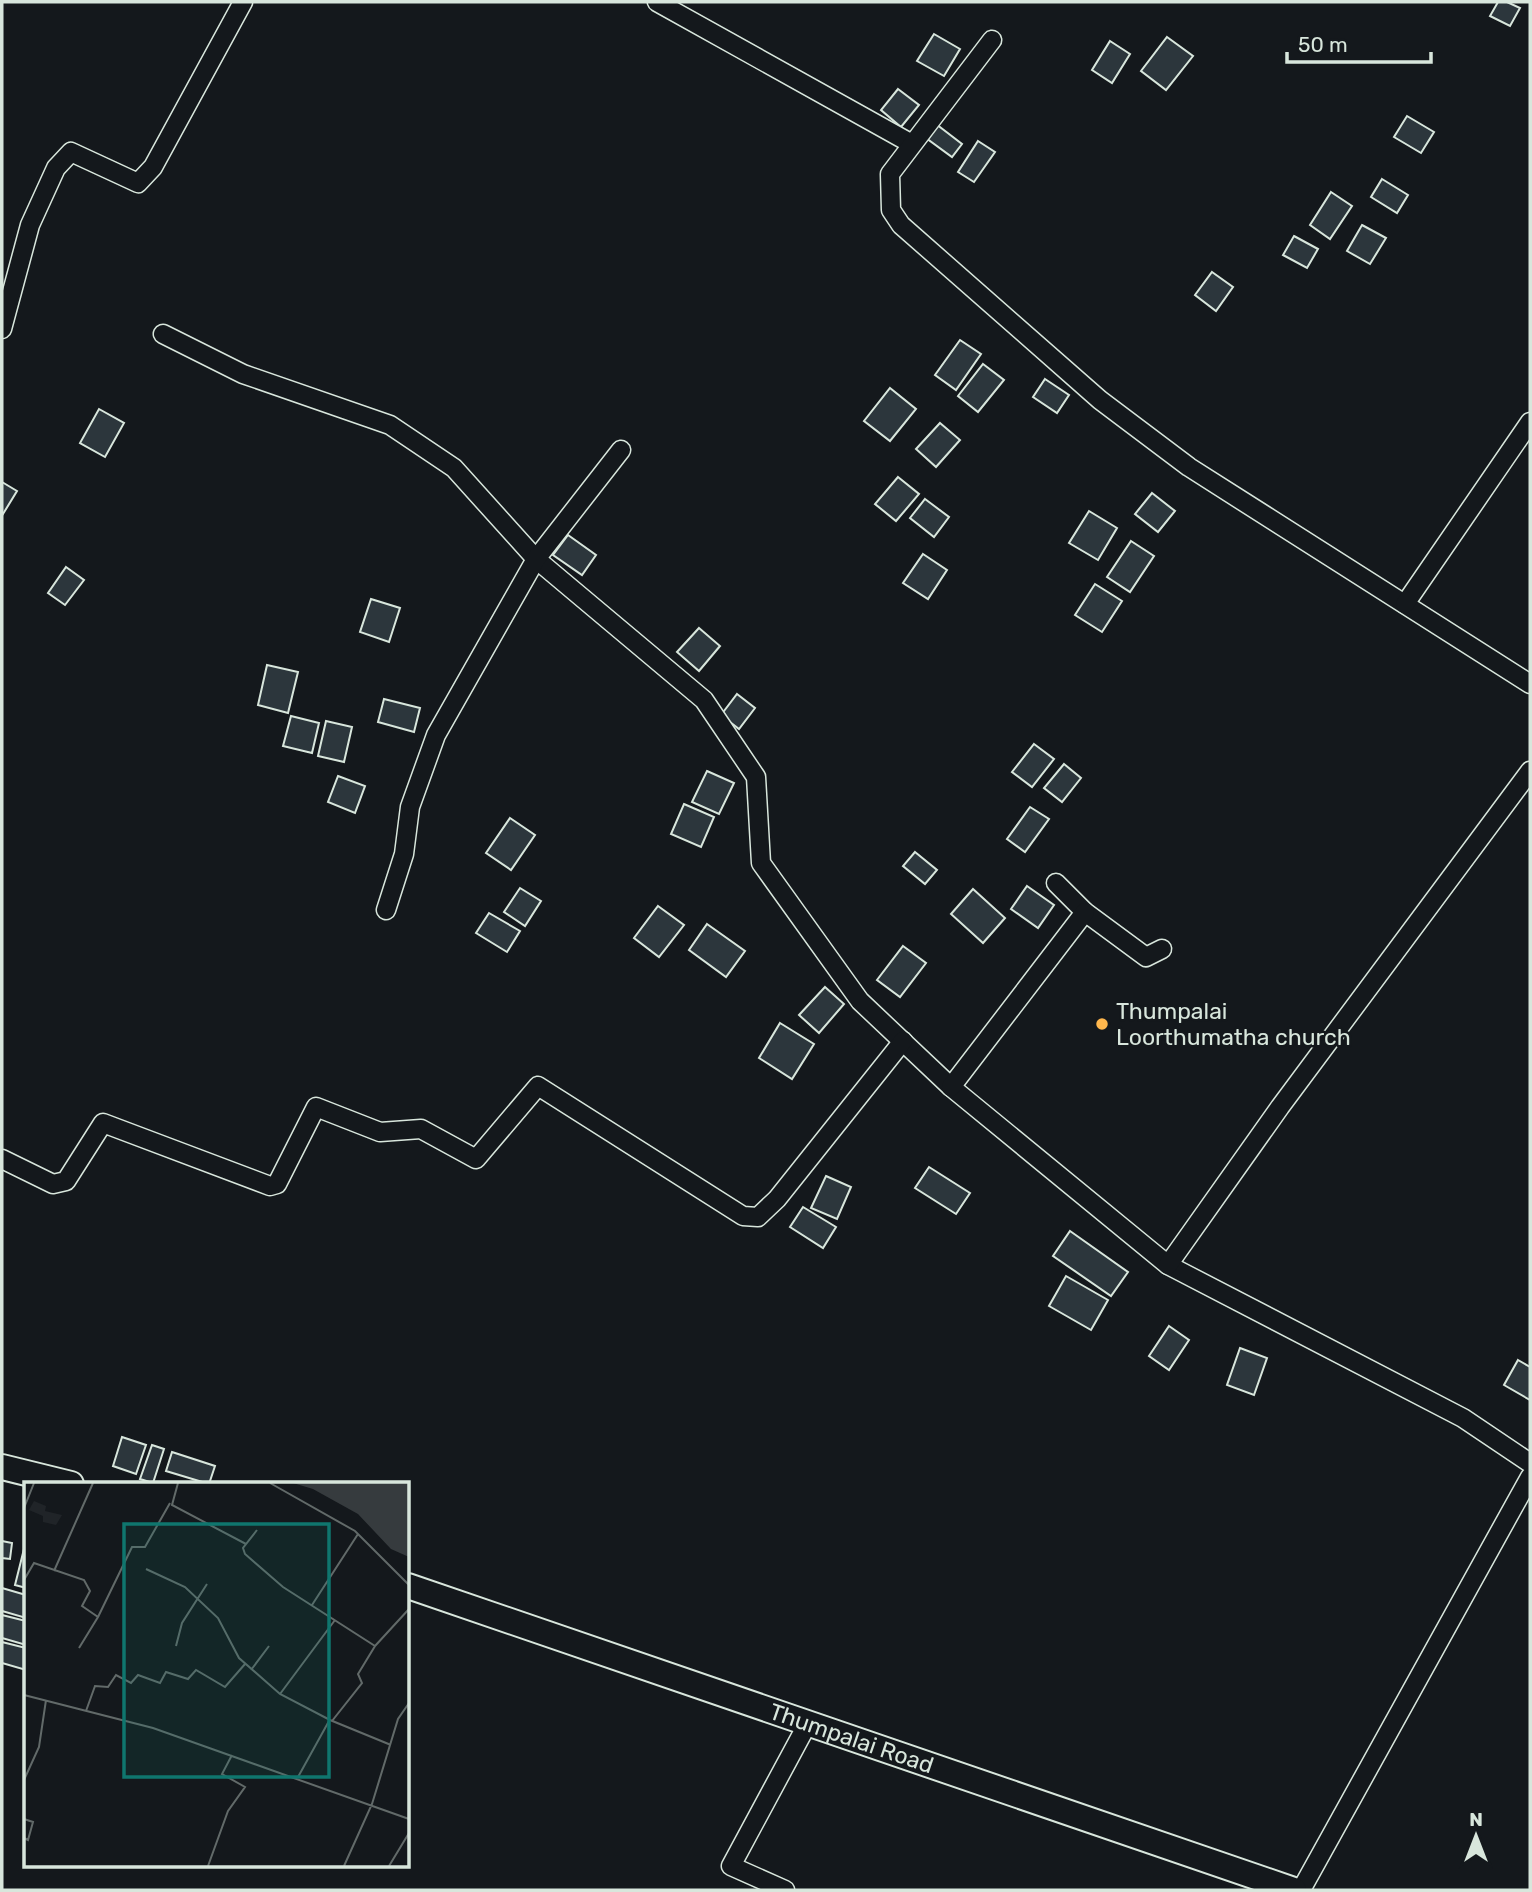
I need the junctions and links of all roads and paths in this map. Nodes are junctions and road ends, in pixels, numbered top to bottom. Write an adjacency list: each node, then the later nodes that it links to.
1 (243, 2): 5 (street)
2 (657, 2): 4 (street)
3 (992, 40): 4 (street)
4 (912, 144): 10 (street)
5 (2, 329)
6 (163, 334): 9 (street)
7 (1530, 422): 10 (street)
8 (621, 450): 9 (street)
9 (536, 559): 14 (street); 17 (street)
10 (1405, 604): 11 (street)
11 (1530, 684)
12 (1530, 771): 20 (street)
13 (1056, 883): 15 (street)
14 (386, 910)
15 (1086, 912): 16 (street); 18 (street)
16 (1161, 948)
17 (903, 1041): 18 (street); 19 (street)
18 (951, 1087): 20 (street)
19 (2, 1159)
20 (1168, 1265): 21 (street)
21 (1530, 1463)
22 (2, 1467): 24 (street)
23 (1530, 1477): 29 (street)
24 (63, 1482)
25 (410, 1587): 26 (street, Thumpalai Road)
26 (808, 1723): 27 (street); 28 (street, Thumpalai Road)
27 (785, 1890)
28 (1294, 1890)
29 (1301, 1890)

